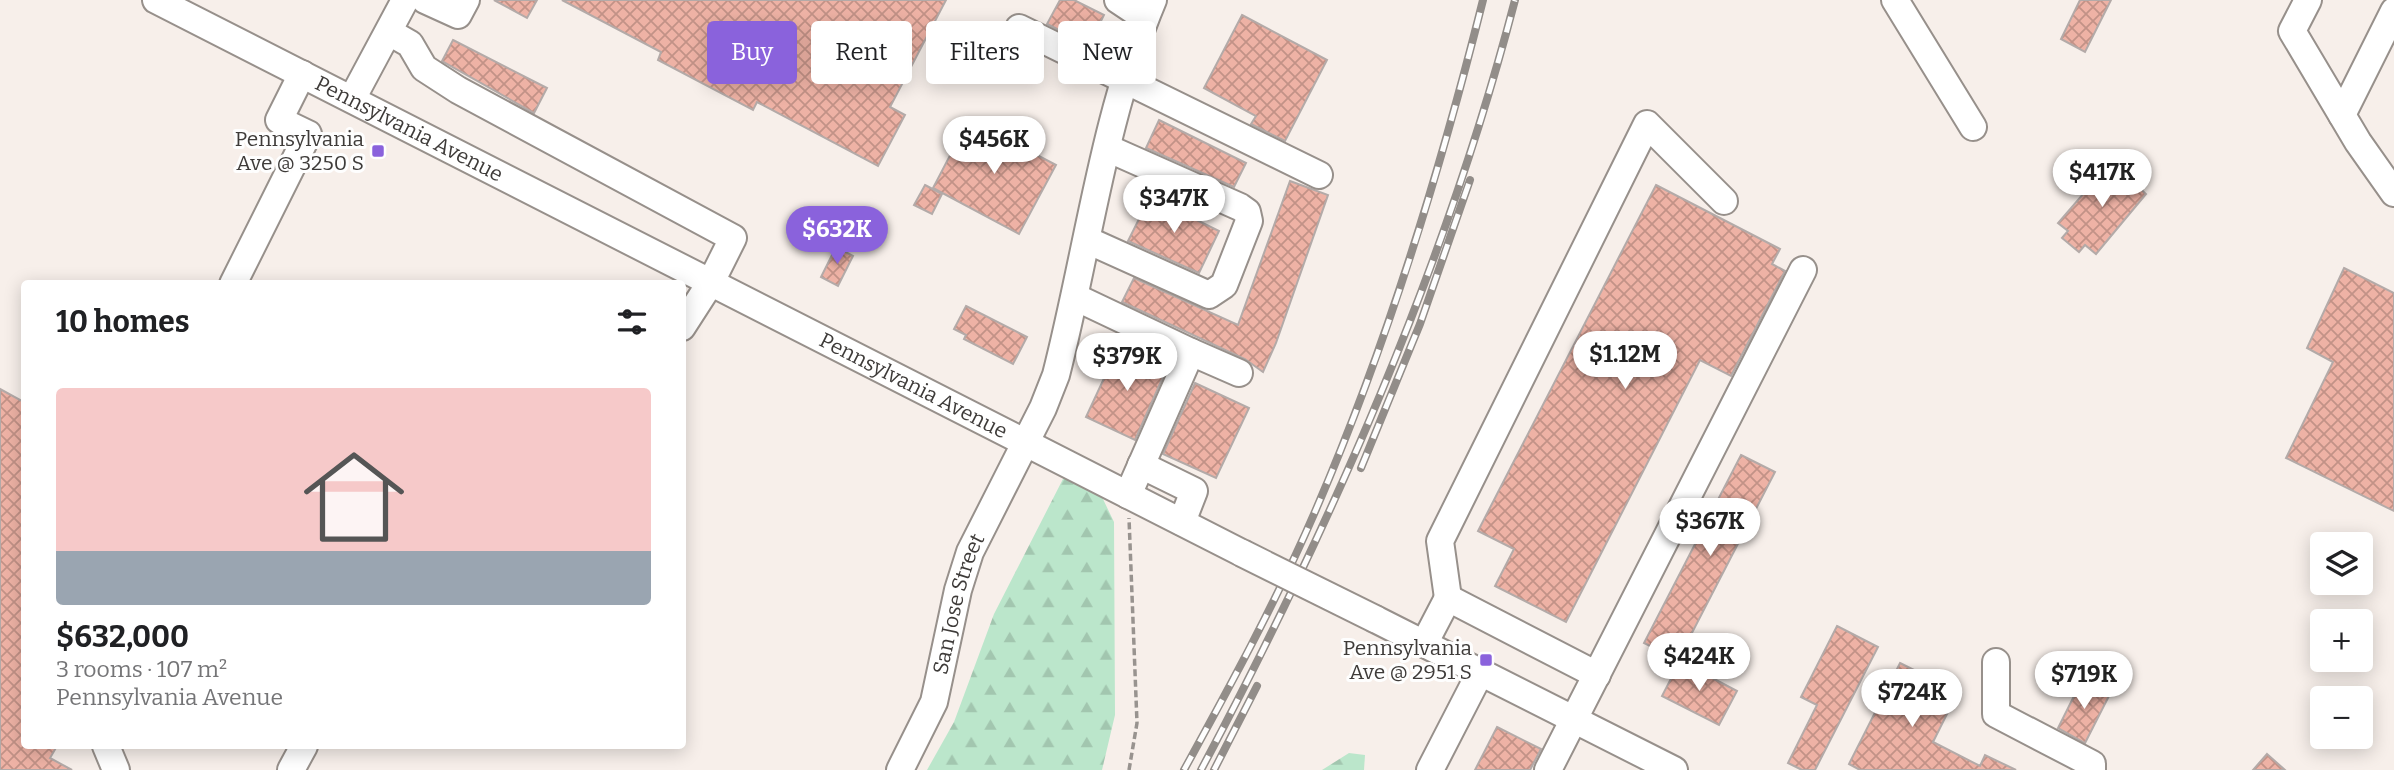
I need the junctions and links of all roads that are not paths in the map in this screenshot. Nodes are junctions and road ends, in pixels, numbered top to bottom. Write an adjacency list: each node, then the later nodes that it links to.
1 (156, 0): 11 (street, Pennsylvania Avenue)
2 (405, 0): 10 (street)
3 (425, 0): 4 (street)
4 (466, 0)
5 (1118, 0): 8 (street)
6 (1895, 0): 16 (street)
7 (2308, 0): 15 (street)
8 (1149, 9)
9 (2394, 11): 15 (street)
10 (389, 32): 14 (street); 24 (street)
11 (302, 74): 14 (street, Pennsylvania Avenue); 23 (street)
12 (1123, 84): 17 (street, San Jose Street)
13 (1132, 84): 18 (street)
14 (352, 99): 24 (street, Pennsylvania Avenue)
15 (2342, 115): 19 (street)
16 (1972, 127)
17 (1107, 148): 21 (street, San Jose Street); 21 (street)
18 (1319, 175)
19 (2394, 193)
20 (1724, 201): 33 (street)
21 (1087, 240): 25 (street, San Jose Street)
22 (1803, 270): 37 (street)
23 (235, 280)
24 (711, 282): 26 (street); 29 (street, Pennsylvania Avenue)
25 (1075, 298): 27 (street); 29 (street, San Jose Street)
26 (686, 321)
27 (1191, 352): 28 (street); 30 (street)
28 (1239, 373)
29 (1026, 442): 31 (street, Pennsylvania Avenue); 44 (street, San Jose Street)
30 (1141, 465): 31 (street); 32 (street)
31 (1128, 495): 32 (street, Pennsylvania Avenue)
32 (1182, 522): 34 (street, Pennsylvania Avenue, bridge)
33 (1448, 598): 34 (street); 37 (street)
34 (1424, 645): 36 (street, Pennsylvania Avenue)
35 (1996, 662): 48 (street)
36 (1480, 673): 38 (street, Pennsylvania Avenue); 45 (street)
37 (1597, 675): 38 (street)
38 (1574, 719): 41 (street, Pennsylvania Avenue); 46 (street)
39 (107, 749): 42 (street)
40 (302, 749): 43 (street)
41 (1639, 762): 47 (street, Pennsylvania Avenue)
42 (116, 770)
43 (291, 770)
44 (900, 770)
45 (1430, 770)
46 (1548, 770)
47 (1674, 770)
48 (2092, 770)

